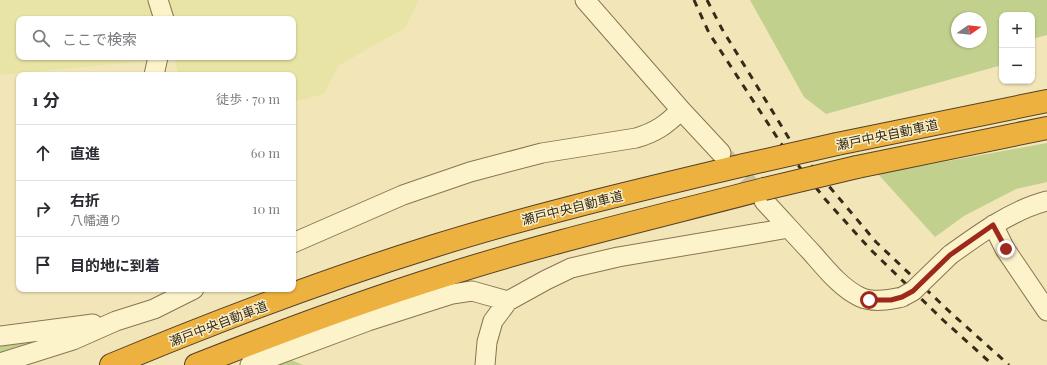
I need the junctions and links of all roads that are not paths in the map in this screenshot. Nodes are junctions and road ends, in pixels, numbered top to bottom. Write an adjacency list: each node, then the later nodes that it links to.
1 (158, 0): 3 (street)
2 (585, 0): 7 (street)
3 (163, 16)
4 (157, 60): 5 (street)
5 (155, 72)
6 (1047, 101): 21 (highway, 瀬戸中央自動車道, bridge)
7 (681, 110): 9 (street); 14 (street)
8 (1047, 128): 10 (highway, 瀬戸中央自動車道, bridge)
9 (721, 153)
10 (764, 195): 13 (street); 22 (highway, 瀬戸中央自動車道)
11 (1047, 201): 12 (street)
12 (993, 225): 13 (street, bridge); 17 (street)
13 (789, 228): 16 (street)
14 (296, 242)
15 (188, 292): 18 (street)
16 (508, 301): 23 (street); 24 (street)
17 (1047, 311)
18 (116, 321): 19 (street); 20 (street)
19 (0, 336)
20 (0, 364)
21 (111, 365)
22 (196, 365)
23 (250, 365)
24 (485, 365)

